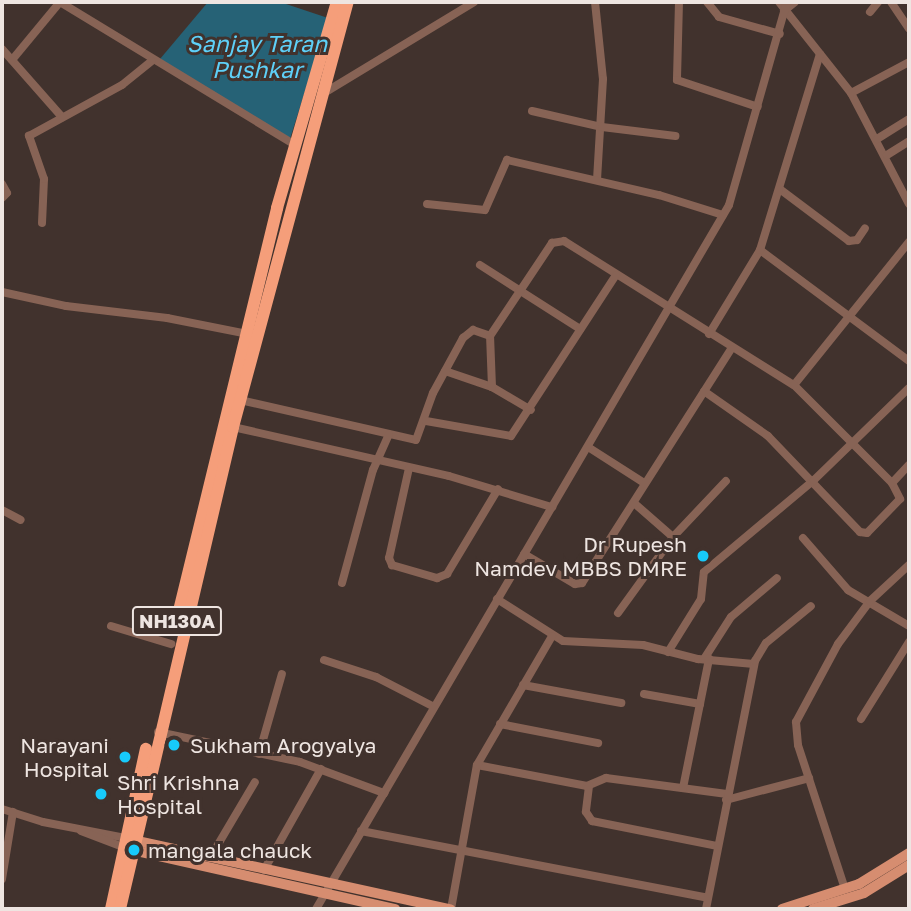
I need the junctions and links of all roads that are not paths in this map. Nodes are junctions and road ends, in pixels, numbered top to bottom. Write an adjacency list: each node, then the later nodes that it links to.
1 (60, 2): 19 (street); 20 (street)
2 (337, 2): 32 (highway, NH130A)
3 (348, 2): 23 (highway, NH130A)
4 (474, 2): 23 (street)
5 (596, 2): 28 (street)
6 (679, 2): 24 (street)
7 (706, 2): 16 (street)
8 (779, 2): 13 (street)
9 (787, 2): 13 (street)
10 (795, 2): 13 (street)
11 (878, 2): 14 (street)
12 (891, 2): 15 (street)
13 (784, 11): 16 (street); 18 (street)
14 (870, 12)
15 (909, 29)
16 (780, 34): 24 (street)
17 (2, 50): 19 (street)
18 (820, 54): 22 (street); 36 (street)
19 (12, 60): 26 (street)
20 (152, 61): 26 (street); 32 (street)
21 (909, 62): 22 (street)
22 (851, 93): 30 (street)
23 (319, 96): 53 (highway, NH130A)
24 (758, 107): 40 (street)
25 (532, 111): 28 (street)
26 (62, 117): 41 (street)
27 (909, 119): 30 (street)
28 (602, 127): 29 (street); 34 (street)
29 (675, 136)
30 (877, 139): 33 (street)
31 (909, 141): 33 (street)
32 (295, 145): 53 (highway, NH130A)
33 (887, 155): 39 (street)
34 (597, 180): 38 (street); 40 (street)
35 (2, 184): 37 (street)
36 (781, 190): 42 (street); 44 (street)
37 (2, 198)
38 (427, 204)
39 (909, 204)
40 (723, 215): 49 (street)
41 (42, 223)
42 (864, 228)
43 (909, 242): 50 (street)
44 (760, 250): 50 (street); 52 (street)
45 (480, 265): 47 (street)
46 (616, 275): 47 (street); 49 (street); 51 (street)
47 (520, 291): 51 (street); 54 (street)
48 (2, 292): 53 (street)
49 (670, 311): 52 (street); 68 (street)
50 (849, 314): 56 (street); 58 (street)
51 (580, 328): 63 (street)
52 (709, 334): 55 (street)
53 (253, 335): 62 (highway, NH130A); 86 (highway, NH130A)
54 (490, 336): 57 (street); 59 (street)
55 (731, 349): 58 (street); 61 (street)
56 (909, 361)
57 (445, 371): 59 (street); 64 (street)
58 (794, 385): 67 (street)
59 (492, 387): 63 (street)
60 (909, 388): 67 (street)
61 (704, 391): 73 (street); 74 (street)
62 (240, 400): 65 (highway, NH130A); 66 (street)
63 (531, 410): 64 (street)
64 (426, 421): 66 (street)
65 (233, 427): 69 (street); 86 (highway, NH130A)
66 (389, 434): 69 (street)
67 (853, 445): 73 (street); 75 (street)
68 (588, 447): 74 (street); 78 (street)
69 (376, 461): 71 (street); 87 (street)
70 (909, 466): 75 (street)
71 (409, 468): 76 (street); 76 (street)
72 (726, 481): 81 (street)
73 (814, 481): 75 (street); 97 (street)
74 (644, 483): 77 (street)
75 (892, 483)
76 (498, 489): 78 (street)
77 (634, 503): 81 (street); 83 (street)
78 (552, 506): 83 (street)
79 (2, 510): 80 (street)
80 (21, 520)
81 (673, 537): 91 (street)
82 (803, 538): 89 (street)
83 (524, 554): 88 (street)
84 (909, 565): 89 (street)
85 (777, 578): 98 (street)
86 (191, 579): 96 (highway, NH130A); 109 (highway, NH130A)
87 (342, 583)
88 (497, 599): 94 (street); 106 (street)
89 (870, 601): 92 (street); 114 (street)
90 (811, 606): 100 (street)
91 (618, 613)
92 (908, 623)
93 (111, 626): 96 (street)
94 (552, 636): 97 (street); 102 (street)
95 (909, 642): 107 (street)
96 (171, 644): 123 (highway, NH130A)
97 (668, 652): 98 (street)
98 (707, 659): 100 (street); 105 (street)
99 (324, 660): 106 (street)
100 (754, 664): 119 (street)
101 (282, 674): 111 (street)
102 (523, 685): 104 (street); 108 (street)
103 (644, 694): 105 (street)
104 (621, 703)
105 (700, 704): 117 (street)
106 (434, 707): 118 (street)
107 (862, 719)
108 (500, 724): 110 (street); 112 (street)
109 (158, 732): 111 (street); 123 (highway, NH130A)
110 (598, 743)
111 (259, 754): 113 (street)
112 (477, 765): 116 (street); 125 (street)
113 (321, 769): 118 (street); 129 (street)
114 (809, 778): 119 (street); 133 (street)
115 (255, 782): 127 (street)
116 (589, 786): 117 (street); 124 (street)
117 (683, 788): 119 (street)
118 (384, 793): 122 (street)
119 (727, 797): 124 (street)
120 (2, 809): 121 (street)
121 (13, 812): 123 (street); 130 (street)
122 (361, 831): 125 (street); 131 (street)
123 (130, 844): 127 (main road); 131 (main road); 134 (highway, NH130A)
124 (718, 846): 132 (street)
125 (463, 851): 132 (street); 137 (street)
126 (909, 853): 133 (main road)
127 (210, 858): 129 (main road)
128 (909, 865): 133 (main road)
129 (264, 870): 131 (main road)
130 (2, 879)
131 (327, 891): 135 (street); 136 (main road); 137 (main road)
132 (708, 898): 138 (street)
133 (848, 899): 139 (main road); 140 (main road)
134 (121, 909)
135 (316, 909)
136 (395, 909)
137 (451, 909)
138 (706, 909)
139 (782, 909)
140 (813, 909)

